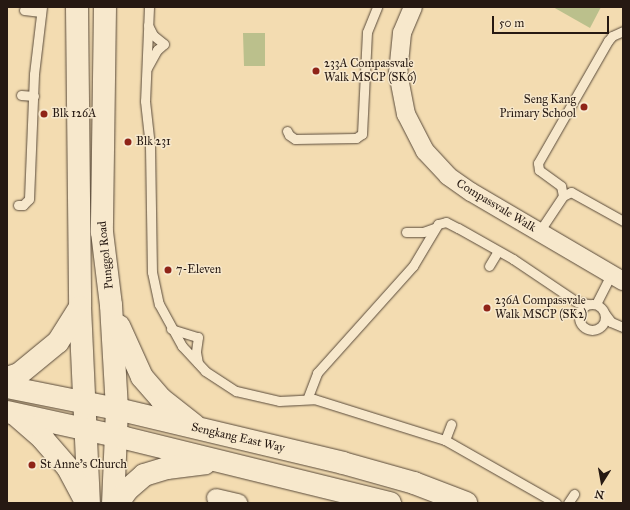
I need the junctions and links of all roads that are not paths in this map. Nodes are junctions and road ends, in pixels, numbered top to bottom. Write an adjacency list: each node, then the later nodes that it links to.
1 (77, 7): 27 (main road, Punggol Road)
2 (105, 7): 26 (main road, Punggol Road)
3 (149, 7): 8 (lane)
4 (377, 7): 15 (lane)
5 (413, 7): 21 (street, Compassvale Walk)
6 (42, 9): 7 (lane); 12 (lane)
7 (24, 10)
8 (148, 24): 10 (lane); 10 (lane)
9 (623, 31): 16 (lane)
10 (145, 72): 30 (lane)
11 (21, 95): 12 (lane)
12 (34, 96): 17 (lane)
13 (287, 131): 15 (lane)
14 (327, 132): 15 (lane)
15 (334, 139)
16 (563, 196): 18 (lane); 21 (lane)
17 (18, 205)
18 (623, 221)
19 (434, 228): 20 (lane); 22 (lane); 34 (lane)
20 (406, 232)
21 (539, 232): 24 (street, Compassvale Walk)
22 (498, 251): 23 (lane); 25 (lane)
23 (489, 266)
24 (617, 278): 25 (lane)
25 (592, 304): 28 (lane); 28 (lane)
26 (111, 305): 36 (main road, Punggol Road); 39 (main road)
27 (80, 307): 32 (main road); 35 (main road, Punggol Road)
28 (605, 314): 29 (lane)
29 (623, 327)
30 (171, 330): 31 (lane); 31 (lane)
31 (199, 365): 34 (lane)
32 (7, 378)
33 (7, 387): 35 (main road, Sengkang East Way)
34 (308, 397): 42 (lane)
35 (83, 402): 36 (main road, Sengkang East Way); 40 (main road, Punggol Road)
36 (117, 409): 39 (main road, Sengkang East Way); 41 (main road, Punggol Road)
37 (12, 413): 40 (main road); 46 (main road)
38 (452, 424): 42 (lane)
39 (198, 429): 51 (main road, Sengkang East Way)
40 (86, 430): 41 (main road); 46 (main road, Punggol Road)
41 (116, 436): 43 (main road); 47 (main road, Punggol Road)
42 (445, 440): 52 (lane)
43 (218, 462): 48 (main road); 50 (main road)
44 (574, 494): 53 (lane)
45 (216, 498): 49 (street)
46 (88, 503)
47 (113, 503)
48 (118, 503)
49 (238, 503)
50 (390, 503)
51 (466, 503)
52 (556, 503)
53 (568, 503)

